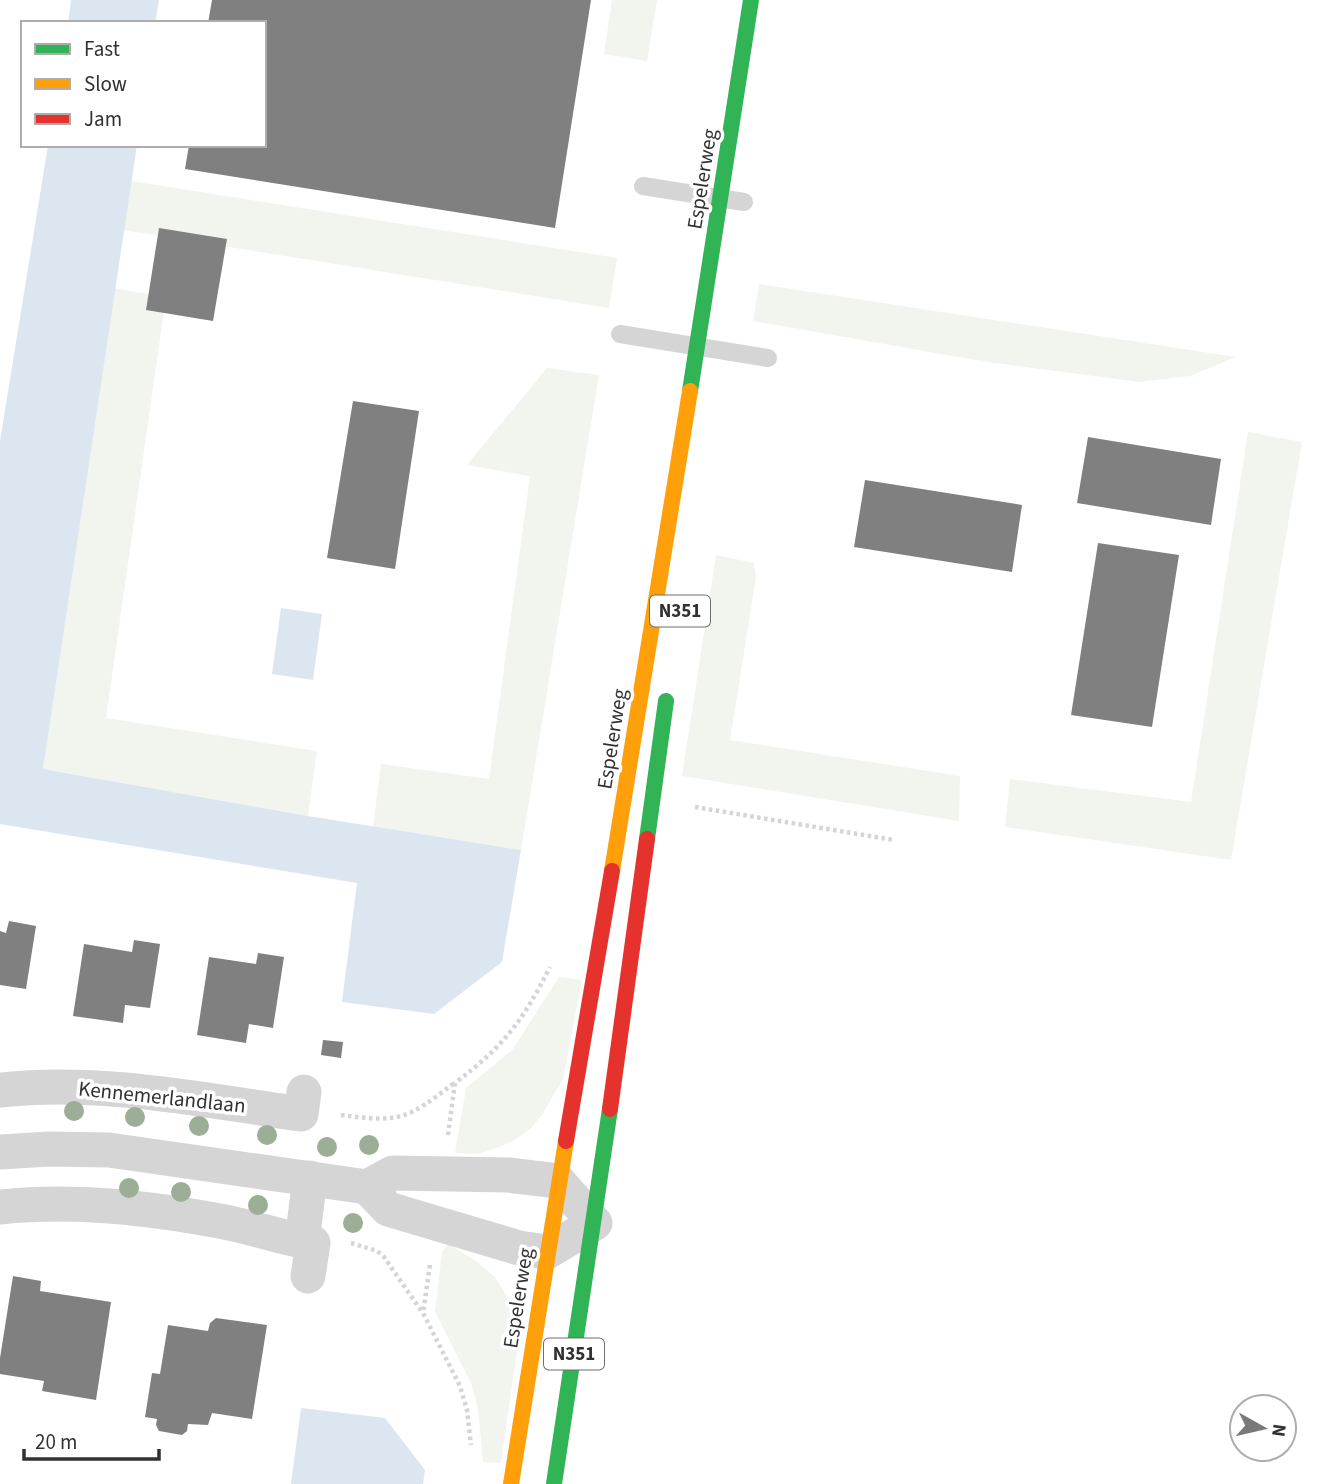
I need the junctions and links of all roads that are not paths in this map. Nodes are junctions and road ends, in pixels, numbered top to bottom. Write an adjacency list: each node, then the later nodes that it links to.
1 (751, 0): 3 (main road, Espelerweg / N351)
2 (643, 186): 3 (lane)
3 (720, 198): 4 (lane); 6 (main road, Espelerweg / N351)
4 (744, 202)
5 (620, 334): 6 (lane)
6 (697, 347): 7 (lane); 9 (main road, Espelerweg / N351)
7 (768, 358)
8 (668, 684): 10 (main road, N351)
9 (624, 796): 10 (lane); 15 (main road, Espelerweg / N351)
10 (659, 802): 18 (main road, N351)
11 (0, 1090): 12 (street, Kennemerlandlaan)
12 (304, 1092)
13 (0, 1152): 14 (street)
14 (310, 1178): 16 (street); 19 (street)
15 (558, 1181): 16 (street); 18 (street); 20 (main road, Espelerweg / N351)
16 (367, 1187): 20 (street)
17 (0, 1207): 19 (street)
18 (595, 1223): 20 (street); 23 (main road, N351)
19 (302, 1241): 21 (street)
20 (547, 1252): 22 (main road, Espelerweg / N351)
21 (308, 1276)
22 (511, 1484)
23 (554, 1484)

